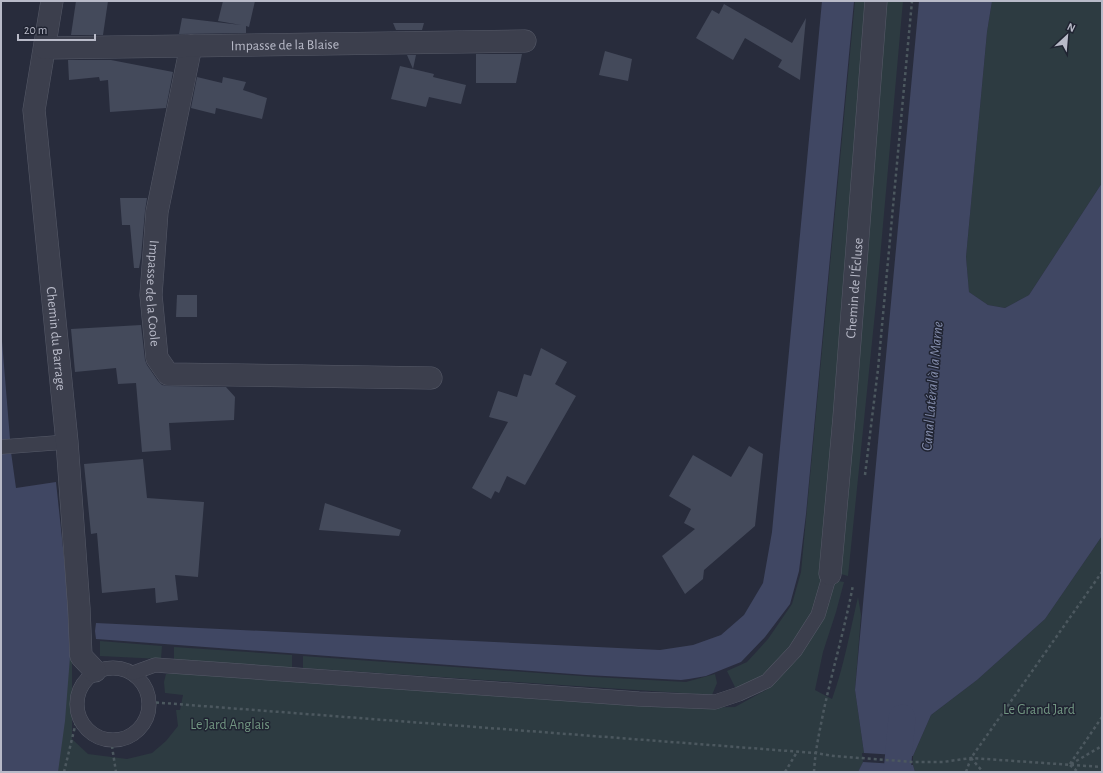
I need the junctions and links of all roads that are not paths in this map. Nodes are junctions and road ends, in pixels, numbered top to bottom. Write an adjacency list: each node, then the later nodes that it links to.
1 (52, 1): 5 (street, Chemin du Barrage)
2 (876, 1): 9 (street, Chemin de l'Écluse)
3 (525, 40): 4 (street, Impasse de la Blaise)
4 (191, 46): 5 (street, Impasse de la Blaise); 6 (street, Impasse de la Coole)
5 (45, 48): 7 (street, Chemin du Barrage)
6 (431, 378)
7 (67, 442): 8 (lane); 10 (street, Chemin du Barrage)
8 (1, 447)
9 (830, 574): 11 (lane)
10 (88, 664): 11 (lane); 11 (lane)
11 (133, 673)

